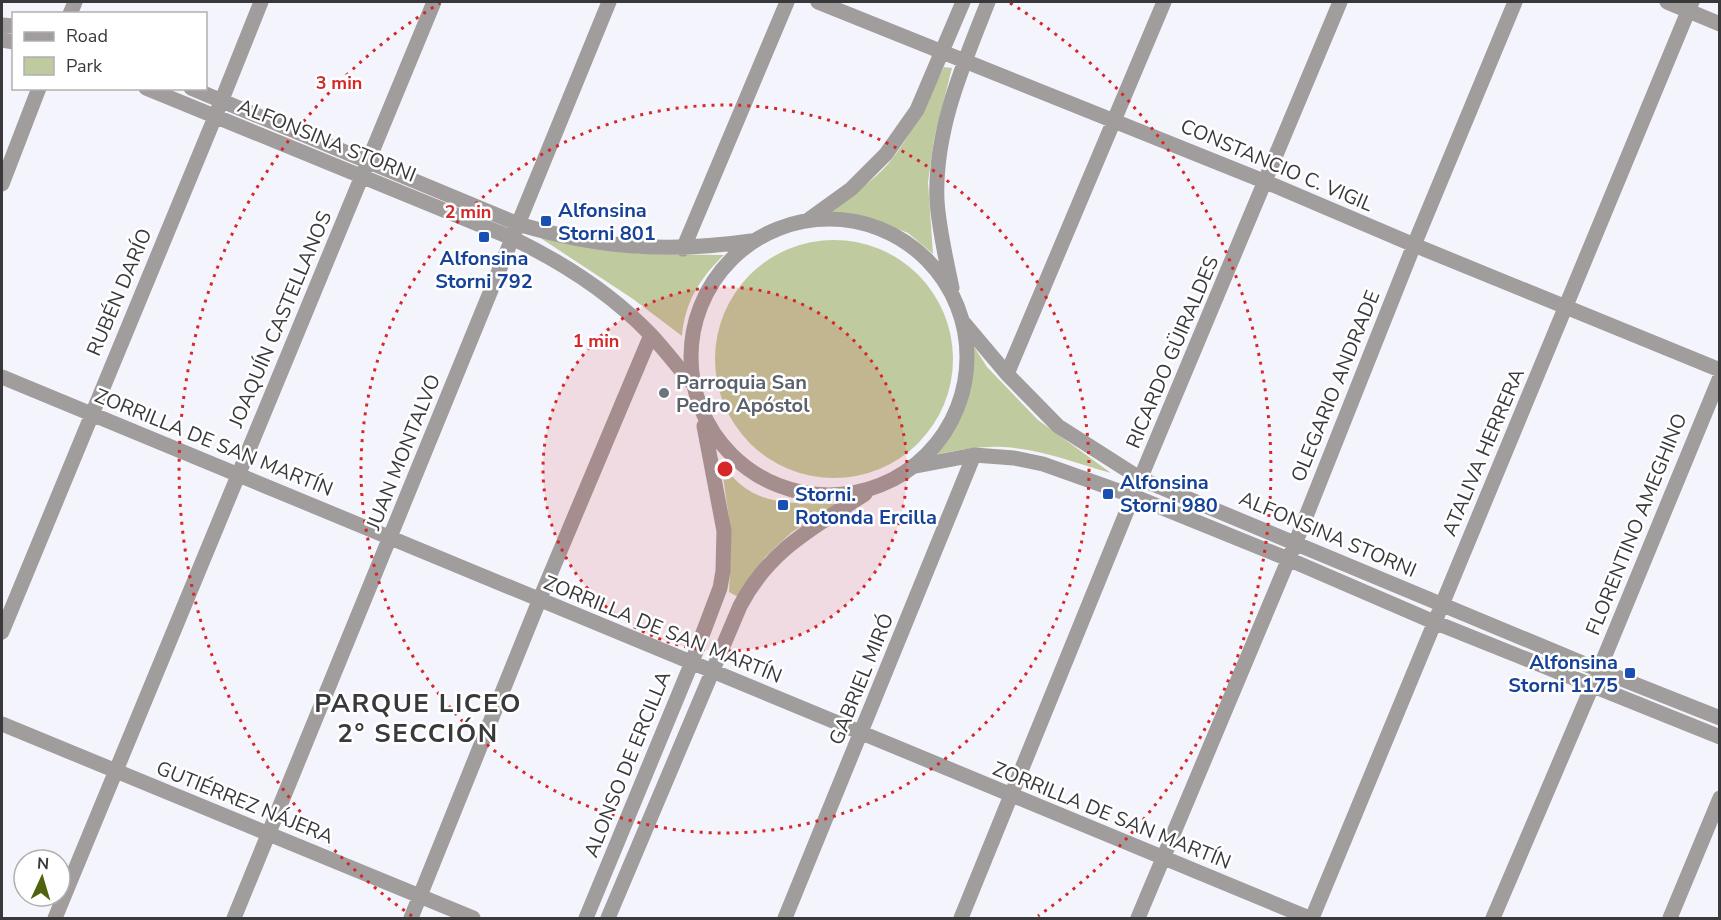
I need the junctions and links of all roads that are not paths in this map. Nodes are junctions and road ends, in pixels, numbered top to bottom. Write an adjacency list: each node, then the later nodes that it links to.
1 (261, 2): 19 (street, RUBÉN DARÍO)
2 (434, 2): 22 (street, JOAQUÍN CASTELLANOS)
3 (609, 2): 27 (street, JUAN MONTALVO)
4 (787, 2): 30 (street)
5 (818, 2): 14 (street, CONSTANCIO C. VIGIL)
6 (963, 2): 14 (street)
7 (988, 2): 15 (street)
8 (1164, 2): 21 (street)
9 (1340, 2): 24 (street, RICARDO GÜIRALDES)
10 (1515, 2): 29 (street, OLEGARIO ANDRADE)
11 (1667, 2): 12 (street)
12 (1690, 6): 13 (street); 32 (street, ATALIVA HERRERA)
13 (1719, 24)
14 (942, 51): 15 (street, CONSTANCIO C. VIGIL); 26 (street)
15 (965, 60): 21 (street, CONSTANCIO C. VIGIL); 31 (street)
16 (38, 90): 25 (street)
17 (151, 90): 20 (street, ALFONSINA STORNI)
18 (196, 90): 19 (street, ALFONSINA STORNI)
19 (221, 101): 20 (street, RUBÉN DARÍO); 22 (street, ALFONSINA STORNI)
20 (215, 117): 23 (street, ALFONSINA STORNI); 41 (street, RUBÉN DARÍO)
21 (1115, 120): 24 (street, CONSTANCIO C. VIGIL); 36 (street)
22 (368, 162): 23 (street, JOAQUÍN CASTELLANOS); 27 (street, ALFONSINA STORNI)
23 (362, 177): 27 (street, ALFONSINA STORNI); 44 (street, JOAQUÍN CASTELLANOS)
24 (1266, 182): 29 (street, CONSTANCIO C. VIGIL); 45 (street, RICARDO GÜIRALDES)
25 (2, 184)
26 (808, 220): 28 (street); 31 (street)
27 (515, 231): 30 (street, ALFONSINA STORNI); 34 (street, ALFONSINA STORNI); 48 (street, JUAN MONTALVO)
28 (751, 242): 30 (street, ALFONSINA STORNI); 39 (street)
29 (1414, 245): 32 (street, CONSTANCIO C. VIGIL); 49 (street, OLEGARIO ANDRADE)
30 (682, 249)
31 (953, 294): 33 (street)
32 (1566, 306): 35 (street, CONSTANCIO C. VIGIL); 52 (street, ATALIVA HERRERA)
33 (964, 323): 36 (street, ALFONSINA STORNI); 43 (street)
34 (651, 335): 39 (street, ALFONSINA STORNI); 51 (street)
35 (1719, 369)
36 (1007, 374): 45 (street, ALFONSINA STORNI)
37 (2, 377): 41 (street, ZORRILLA DE SAN MARTÍN)
38 (1719, 377): 56 (street, FLORENTINO AMEGHINO)
39 (690, 381): 40 (street)
40 (702, 414): 46 (street); 55 (street, ALONSO DE ERCILLA)
41 (91, 415): 44 (street, ZORRILLA DE SAN MARTÍN); 54 (street, RUBÉN DARÍO)
42 (974, 455): 43 (street, ALFONSINA STORNI); 47 (street, ALFONSINA STORNI); 61 (street, GABRIEL MIRÓ)
43 (916, 466): 46 (street)
44 (238, 476): 48 (street, ZORRILLA DE SAN MARTÍN); 63 (street, JOAQUÍN CASTELLANOS)
45 (1141, 479): 47 (street, RICARDO GÜIRALDES); 49 (street, ALFONSINA STORNI)
46 (875, 488): 57 (street, ALONSO DE ERCILLA)
47 (1133, 496): 50 (street, ALFONSINA STORNI); 64 (street, RICARDO GÜIRALDES)
48 (391, 537): 51 (street, ZORRILLA DE SAN MARTÍN); 66 (street, JUAN MONTALVO)
49 (1295, 544): 50 (street, OLEGARIO ANDRADE); 52 (street, ALFONSINA STORNI)
50 (1288, 559): 53 (street, ALFONSINA STORNI); 67 (street, OLEGARIO ANDRADE)
51 (539, 601): 55 (street, ZORRILLA DE SAN MARTÍN); 68 (street)
52 (1442, 604): 53 (street, ATALIVA HERRERA); 56 (street, ALFONSINA STORNI)
53 (1434, 622): 58 (street, ALFONSINA STORNI); 78 (street, ATALIVA HERRERA)
54 (2, 632)
55 (692, 662): 57 (street, ZORRILLA DE SAN MARTÍN); 73 (street, ALONSO DE ERCILLA)
56 (1599, 670): 58 (street, FLORENTINO AMEGHINO); 59 (street, ALFONSINA STORNI)
57 (713, 672): 61 (street, ZORRILLA DE SAN MARTÍN); 74 (street, ALONSO DE ERCILLA)
58 (1592, 686): 62 (street, ALFONSINA STORNI); 79 (street, FLORENTINO AMEGHINO)
59 (1719, 718)
60 (2, 724): 63 (street, GUTIÉRREZ NÁJERA)
61 (862, 734): 64 (street, ZORRILLA DE SAN MARTÍN); 75 (street, GABRIEL MIRÓ)
62 (1719, 737)
63 (116, 771): 66 (street, GUTIÉRREZ NÁJERA); 69 (street, JOAQUÍN CASTELLANOS)
64 (1011, 796): 67 (street, ZORRILLA DE SAN MARTÍN); 76 (street, RICARDO GÜIRALDES)
65 (1719, 798): 80 (street)
66 (269, 834): 68 (street, GUTIÉRREZ NÁJERA); 70 (street, JUAN MONTALVO)
67 (1164, 858): 77 (street, OLEGARIO ANDRADE); 78 (street, ZORRILLA DE SAN MARTÍN)
68 (420, 896): 71 (street); 72 (street, GUTIÉRREZ NÁJERA)
69 (55, 918)
70 (234, 918)
71 (411, 918)
72 (473, 918)
73 (586, 918)
74 (608, 918)
75 (785, 918)
76 (960, 918)
77 (1138, 918)
78 (1311, 918)
79 (1493, 918)
80 (1670, 918)

